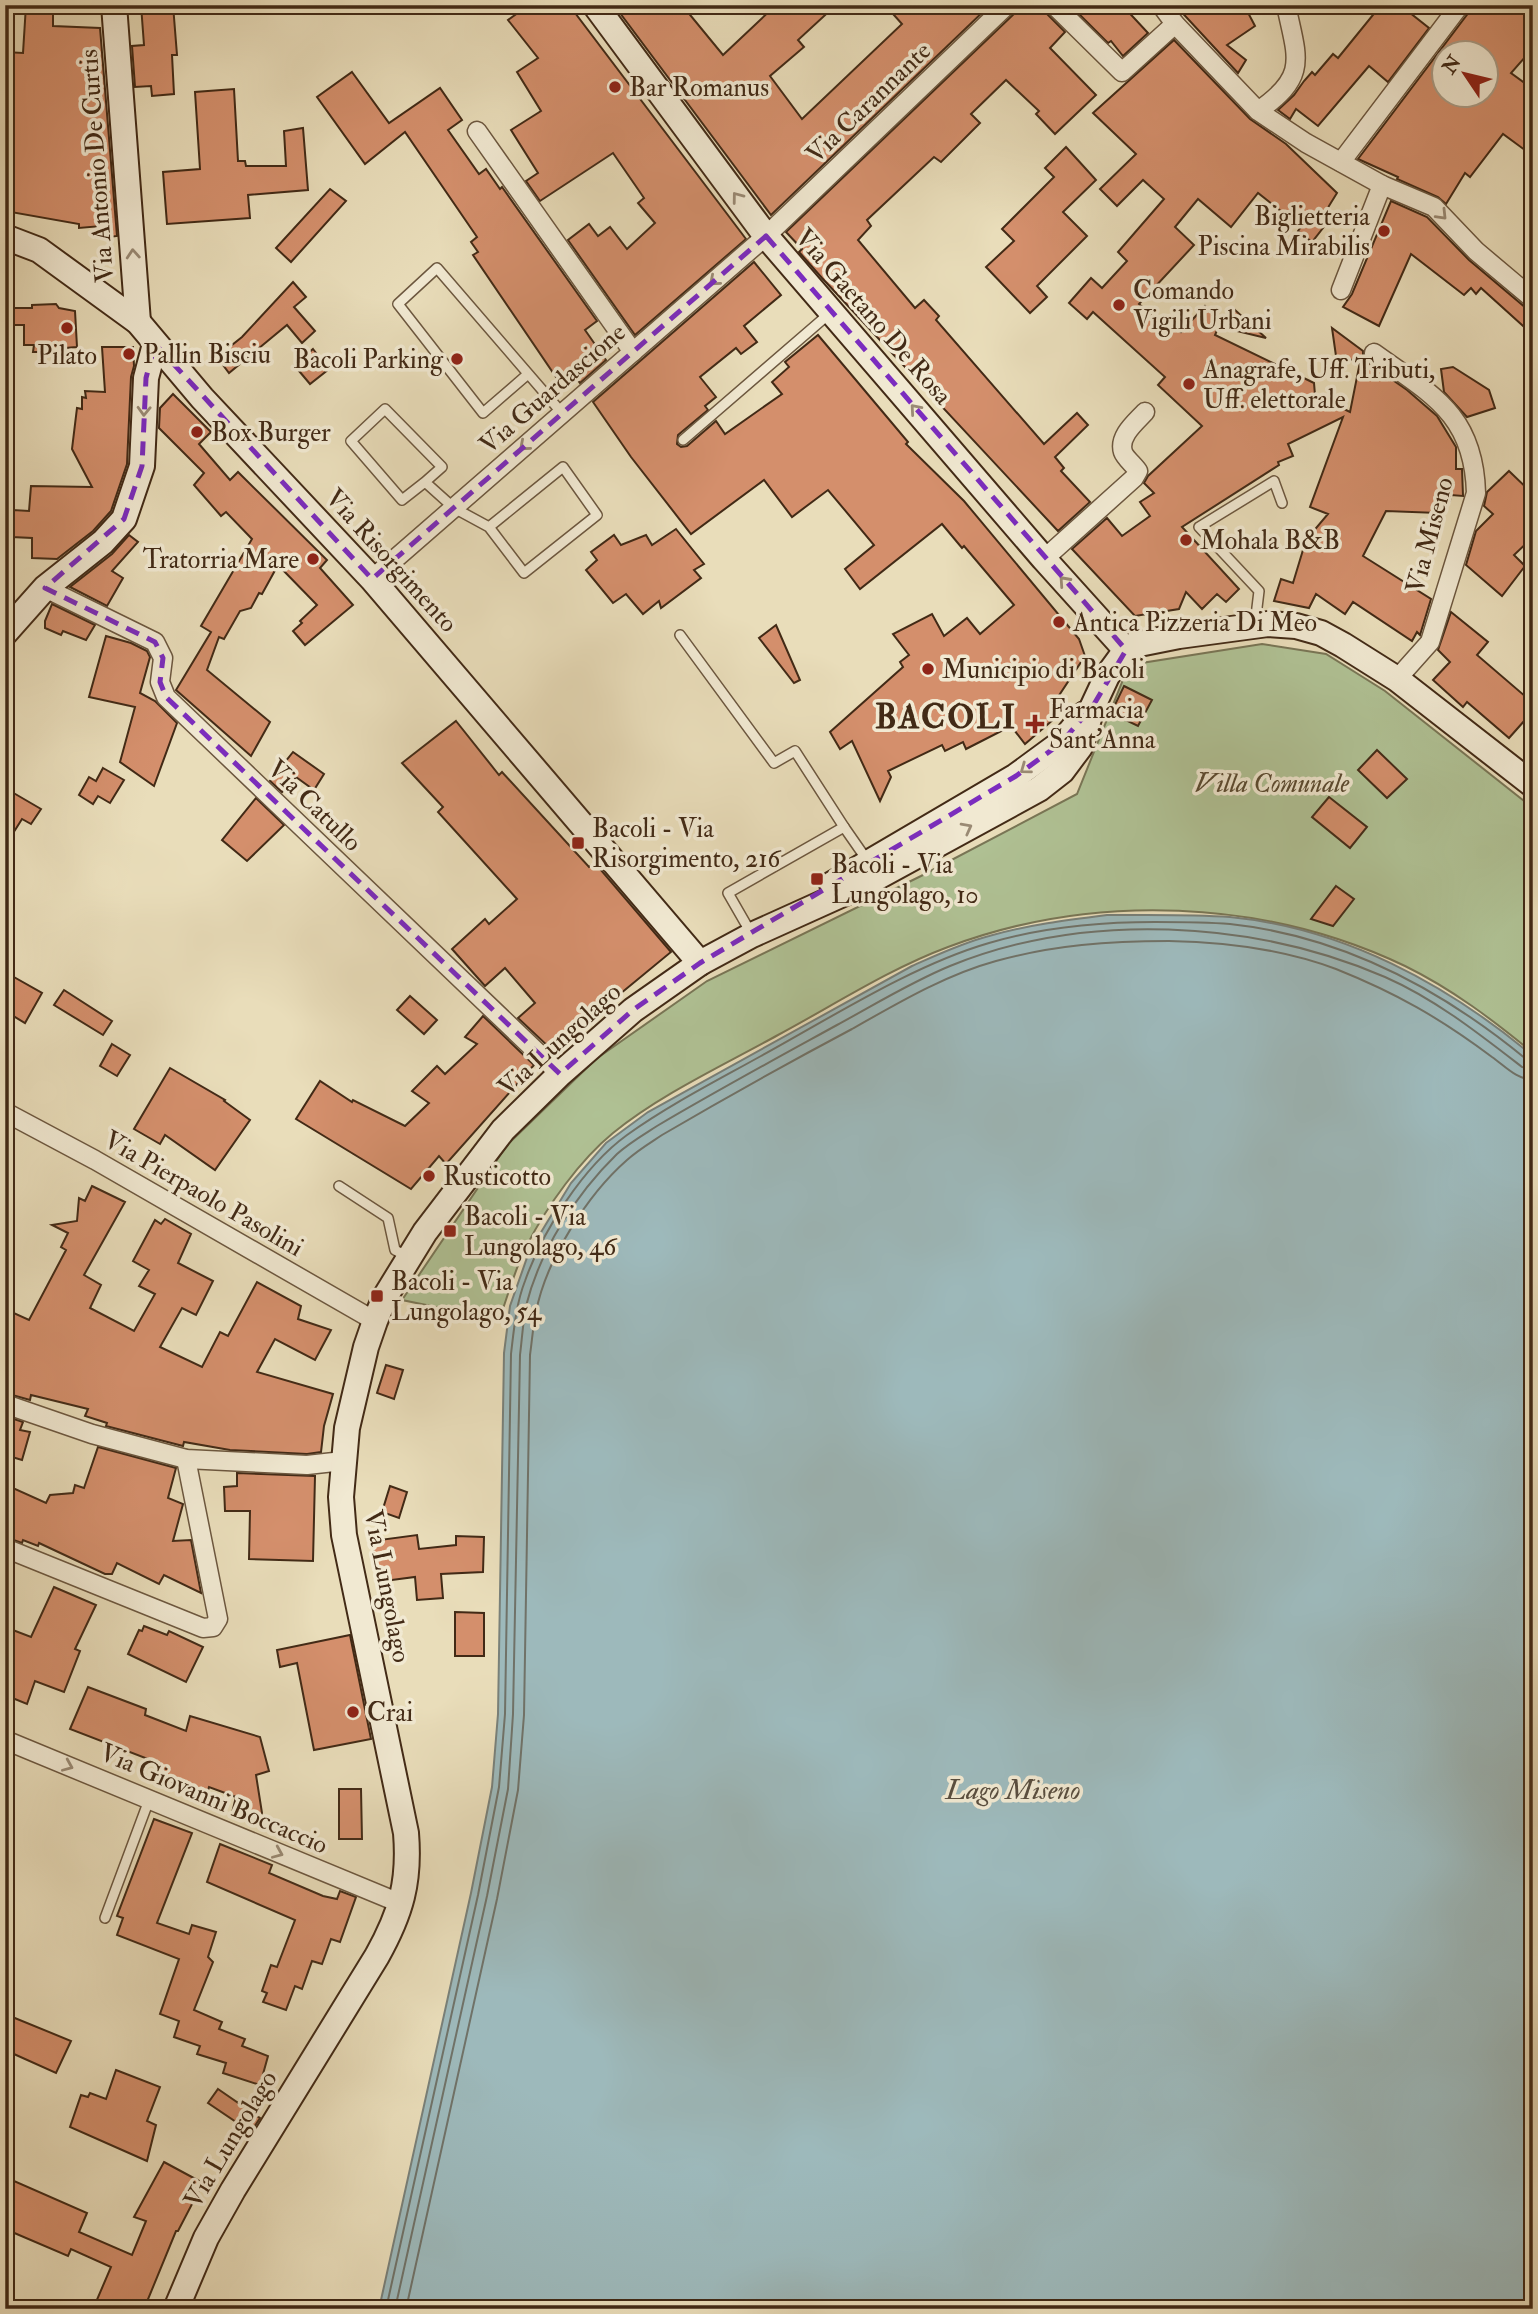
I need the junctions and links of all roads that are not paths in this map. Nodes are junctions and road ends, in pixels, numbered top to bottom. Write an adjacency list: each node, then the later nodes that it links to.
1 (114, 5): 18 (main road, Via Antonio De Curtis, one-way to 1)
2 (595, 5): 13 (main road, Via Gaetano De Rosa, one-way to 2)
3 (1007, 5): 13 (street, Via Carannante)
4 (1054, 5): 8 (street)
5 (1161, 5): 8 (street)
6 (1286, 5): 9 (street)
7 (1461, 5): 11 (street)
8 (1175, 24): 9 (street)
9 (1258, 111): 11 (street)
10 (477, 131): 20 (street)
11 (1341, 162): 12 (street)
12 (1382, 185): 15 (street); 16 (street, one-way to 16)
13 (766, 236): 17 (main road, Via Gaetano De Rosa); 20 (street, Via Guardascione, one-way to 20)
14 (5, 237): 18 (main road, Via Risorgimento)
15 (1341, 290)
16 (1533, 299)
17 (831, 312): 25 (lane); 30 (main road, Via Gaetano De Rosa, one-way to 17)
18 (138, 322): 19 (main road, Via Risorgimento)
19 (155, 344): 31 (main road, Via Risorgimento); 32 (main road, one-way to 32)
20 (633, 352): 24 (street, Via Guardascione)
21 (1374, 353): 37 (street, Via Miseno)
22 (528, 374): 22 (lane); 24 (lane)
23 (1145, 412): 30 (street)
24 (562, 413): 28 (street, Via Guardascione, one-way to 28)
25 (682, 440)
26 (425, 482): 26 (lane); 28 (lane)
27 (1282, 503): 33 (lane)
28 (454, 508): 29 (lane); 31 (street, Via Guardascione)
29 (489, 527): 29 (lane)
30 (1044, 559): 36 (main road, Via Gaetano De Rosa, one-way to 30)
31 (372, 579): 42 (main road, Via Risorgimento)
32 (45, 588): 34 (main road); 43 (street, Via Catullo)
33 (1255, 625): 36 (main road); 37 (main road)
34 (5, 633)
35 (680, 635): 39 (lane)
36 (1126, 650): 40 (main road, Via Lungolago)
37 (1397, 679): 38 (main road)
38 (1533, 785)
39 (844, 827): 40 (lane); 41 (lane)
40 (873, 869): 41 (main road, Via Lungolago)
41 (752, 935): 42 (main road, Via Lungolago)
42 (700, 963): 43 (main road, Via Lungolago)
43 (560, 1074): 46 (main road, Via Lungolago)
44 (5, 1112): 47 (street, Via Pierpaolo Pasolini)
45 (339, 1186): 46 (lane)
46 (409, 1258): 47 (main road, Via Lungolago)
47 (375, 1321): 50 (main road, Via Lungolago)
48 (5, 1404): 49 (street)
49 (186, 1459): 50 (street); 51 (street)
50 (342, 1461): 54 (main road, Via Lungolago)
51 (5, 1548)
52 (5, 1740): 53 (street, Via Giovanni Boccaccio, one-way to 53)
53 (149, 1800): 54 (street, Via Giovanni Boccaccio, one-way to 54); 55 (lane)
54 (402, 1905): 56 (main road, Via Lungolago)
55 (106, 1917)
56 (176, 2309)

